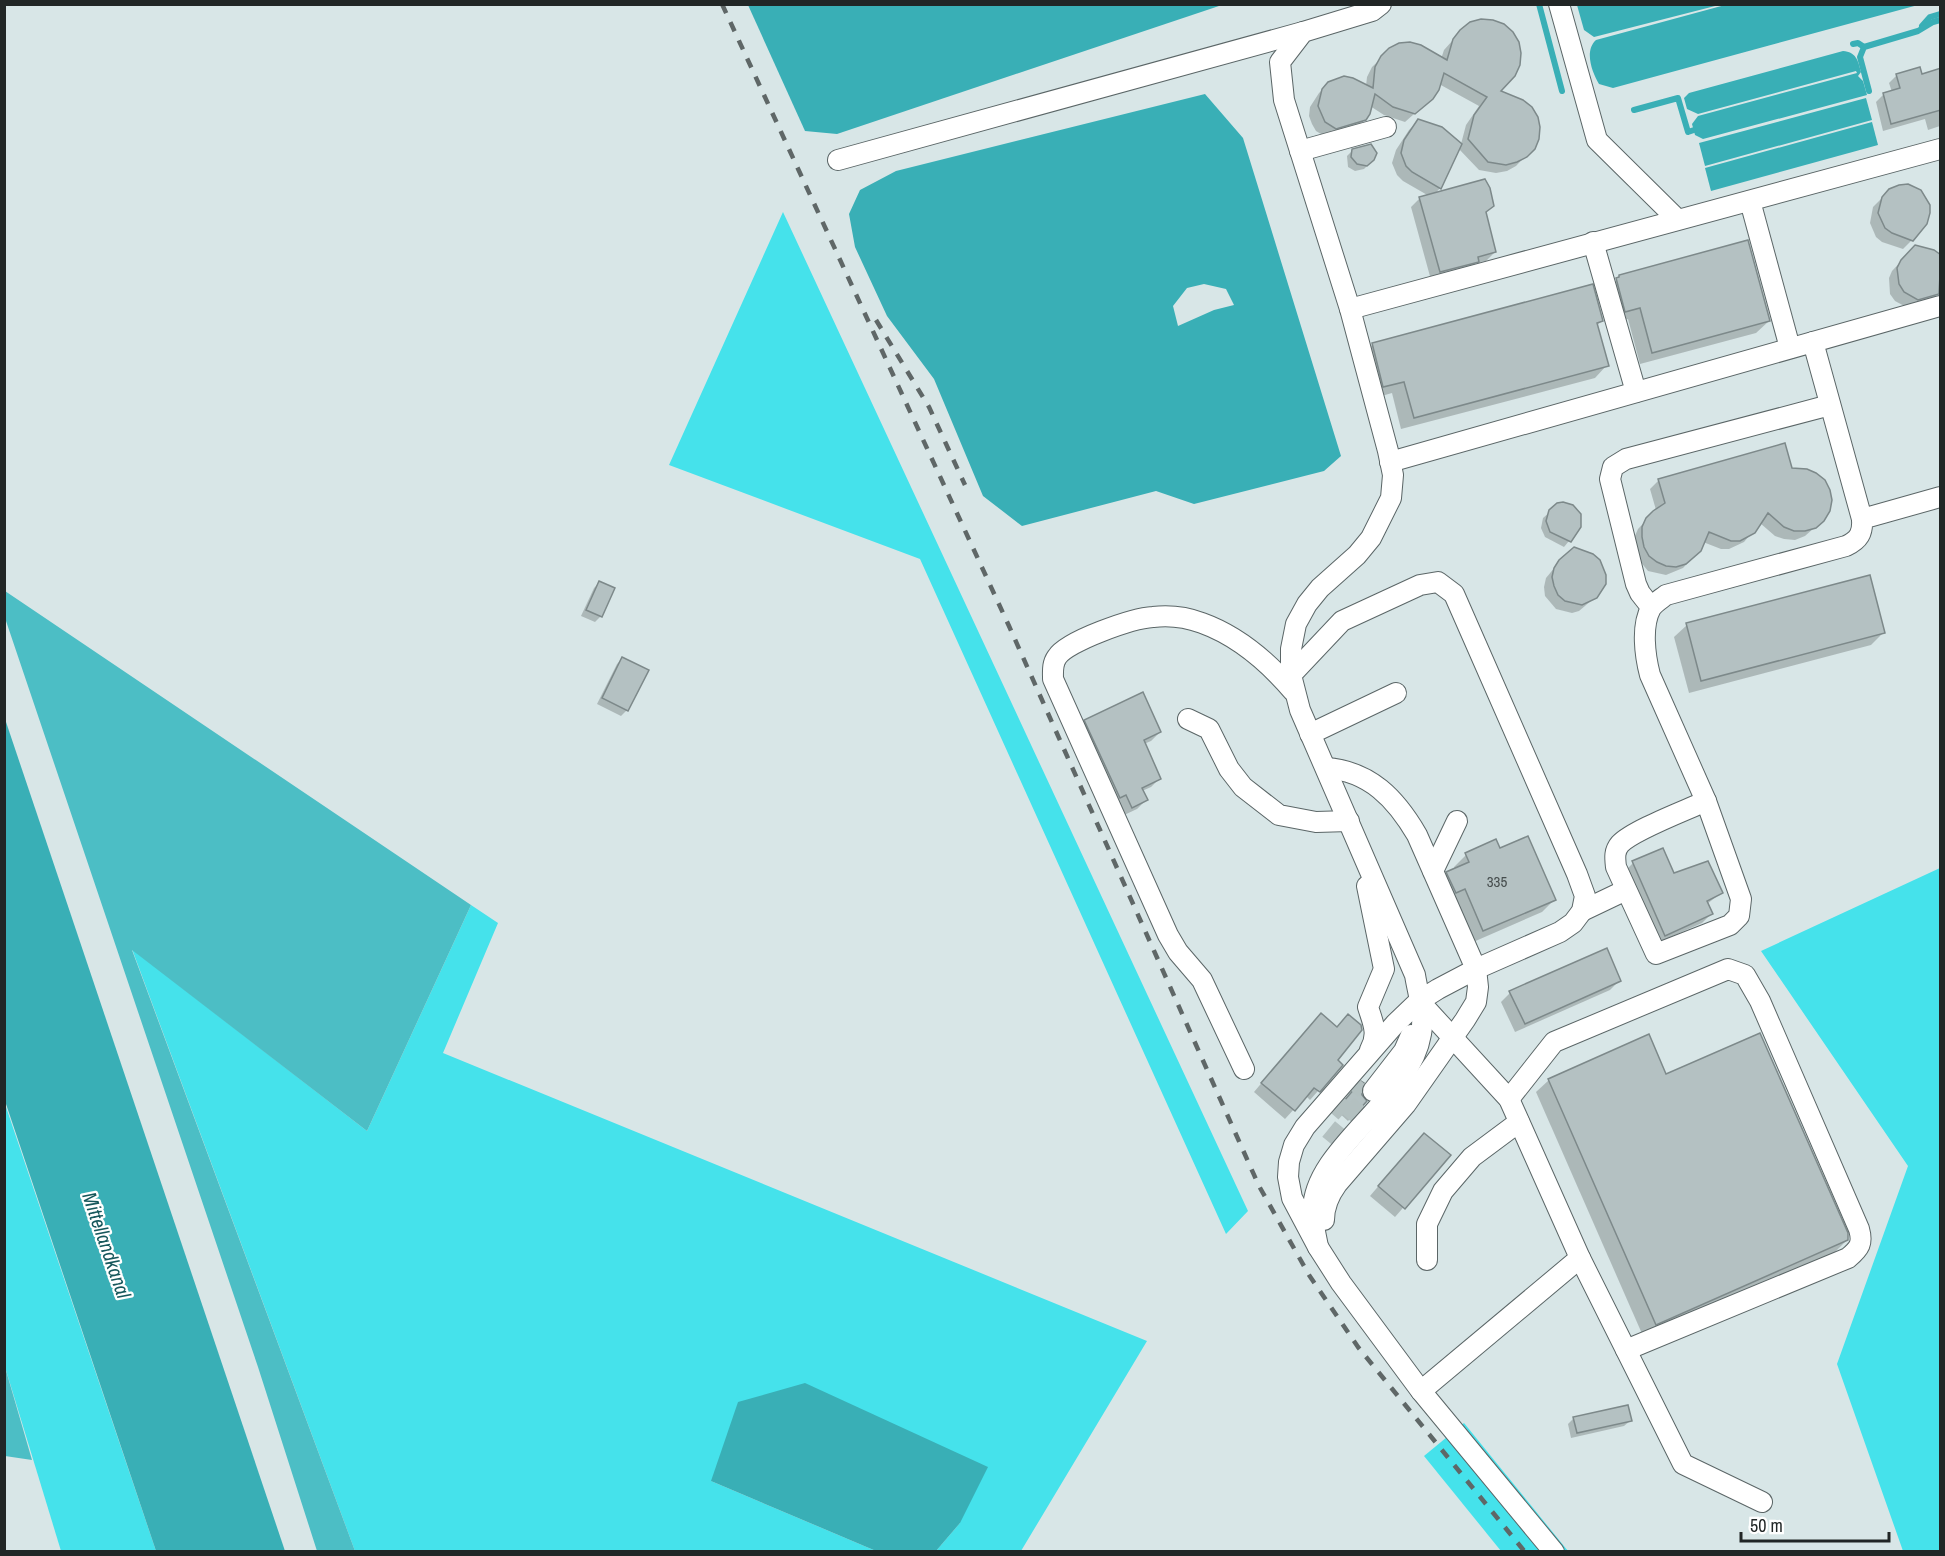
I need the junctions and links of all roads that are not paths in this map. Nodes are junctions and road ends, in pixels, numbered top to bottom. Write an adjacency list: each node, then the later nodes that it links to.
1 (1394, 4): 3 (lane)
2 (1559, 4): 10 (lane)
3 (1376, 8): 4 (lane)
4 (1303, 32): 7 (lane); 8 (lane)
5 (1386, 127): 7 (lane)
6 (1941, 149): 9 (lane)
7 (1300, 151): 13 (lane)
8 (838, 160)
9 (1750, 201): 10 (lane); 15 (lane)
10 (1677, 219): 11 (lane)
11 (1593, 242): 13 (lane); 16 (lane)
12 (1941, 306): 14 (lane)
13 (1350, 309): 18 (lane)
14 (1813, 342): 15 (lane); 17 (lane)
15 (1790, 348): 16 (lane)
16 (1636, 392): 18 (lane)
17 (1830, 405): 20 (lane); 21 (lane)
18 (1390, 462): 22 (lane)
19 (1941, 497): 20 (lane)
20 (1862, 519): 21 (lane)
21 (1651, 607): 27 (lane)
22 (1292, 683): 25 (lane); 33 (lane); 38 (lane)
23 (1396, 693): 25 (lane)
24 (1188, 719): 28 (lane)
25 (1310, 734): 26 (lane)
26 (1326, 768): 28 (lane); 31 (lane)
27 (1706, 801): 32 (lane); 32 (lane)
28 (1349, 820): 30 (lane)
29 (1457, 821): 31 (lane)
30 (1359, 845): 35 (lane); 37 (lane)
31 (1433, 871): 34 (lane)
32 (1626, 890): 33 (lane)
33 (1582, 911): 34 (lane)
34 (1476, 969): 35 (lane); 36 (lane)
35 (1419, 1001): 36 (lane); 37 (lane); 39 (lane); 45 (lane)
36 (1453, 1038): 40 (lane); 48 (lane)
37 (1367, 1055): 44 (lane)
38 (1244, 1069)
39 (1366, 1085)
40 (1509, 1099): 42 (lane); 49 (lane)
41 (1331, 1113): 44 (lane)
42 (1519, 1122): 46 (lane); 47 (lane)
43 (1330, 1143): 45 (lane)
44 (1292, 1198): 45 (lane)
45 (1318, 1247): 48 (lane)
46 (1580, 1258): 49 (lane); 50 (lane)
47 (1427, 1260)
48 (1341, 1283): 50 (lane)
49 (1626, 1350): 51 (lane)
50 (1421, 1391): 52 (lane)
51 (1762, 1502)
52 (1554, 1551)

